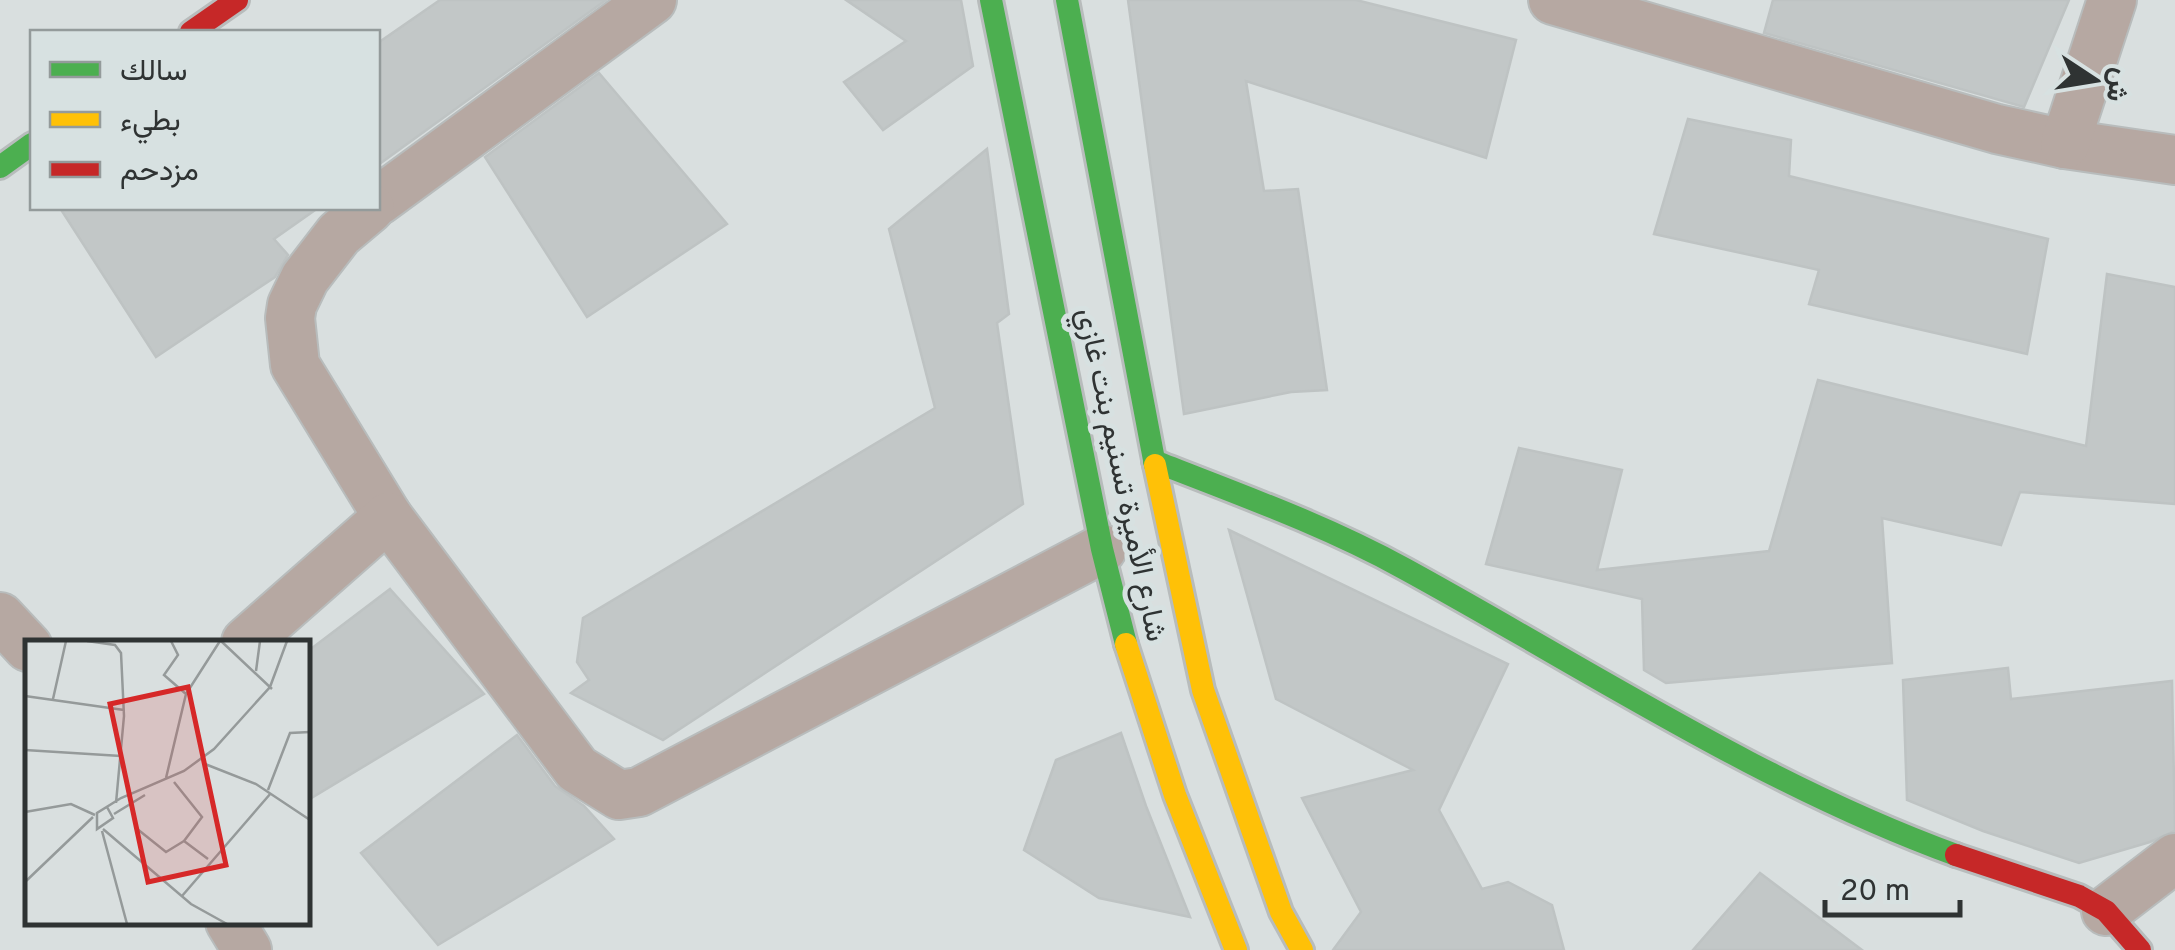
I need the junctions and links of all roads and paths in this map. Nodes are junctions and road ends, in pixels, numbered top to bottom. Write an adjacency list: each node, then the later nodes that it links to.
1 (237, 0): 7 (main road)
2 (652, 0): 12 (street)
3 (992, 0): 16 (main road, شارع الأميرة تسنيم بنت غازي)
4 (1066, 0): 14 (main road, شارع الأميرة تسنيم بنت غازي)
5 (1554, 0): 8 (street)
6 (2112, 0): 8 (street)
7 (194, 30)
8 (2065, 144): 10 (street)
9 (30, 145): 11 (main road)
10 (2175, 160)
11 (0, 167)
12 (380, 200)
13 (368, 210): 15 (street)
14 (1154, 461): 21 (main road); 25 (main road, شارع الأميرة تسنيم بنت غازي)
15 (388, 517): 16 (street); 18 (street)
16 (1102, 549): 24 (main road, شارع الأميرة تسنيم بنت غازي)
17 (0, 617): 19 (street)
18 (248, 640)
19 (25, 645)
20 (2175, 858): 21 (street)
21 (2106, 911): 26 (main road)
22 (232, 925): 23 (street)
23 (247, 950)
24 (1236, 950)
25 (1302, 950)
26 (2140, 950)

